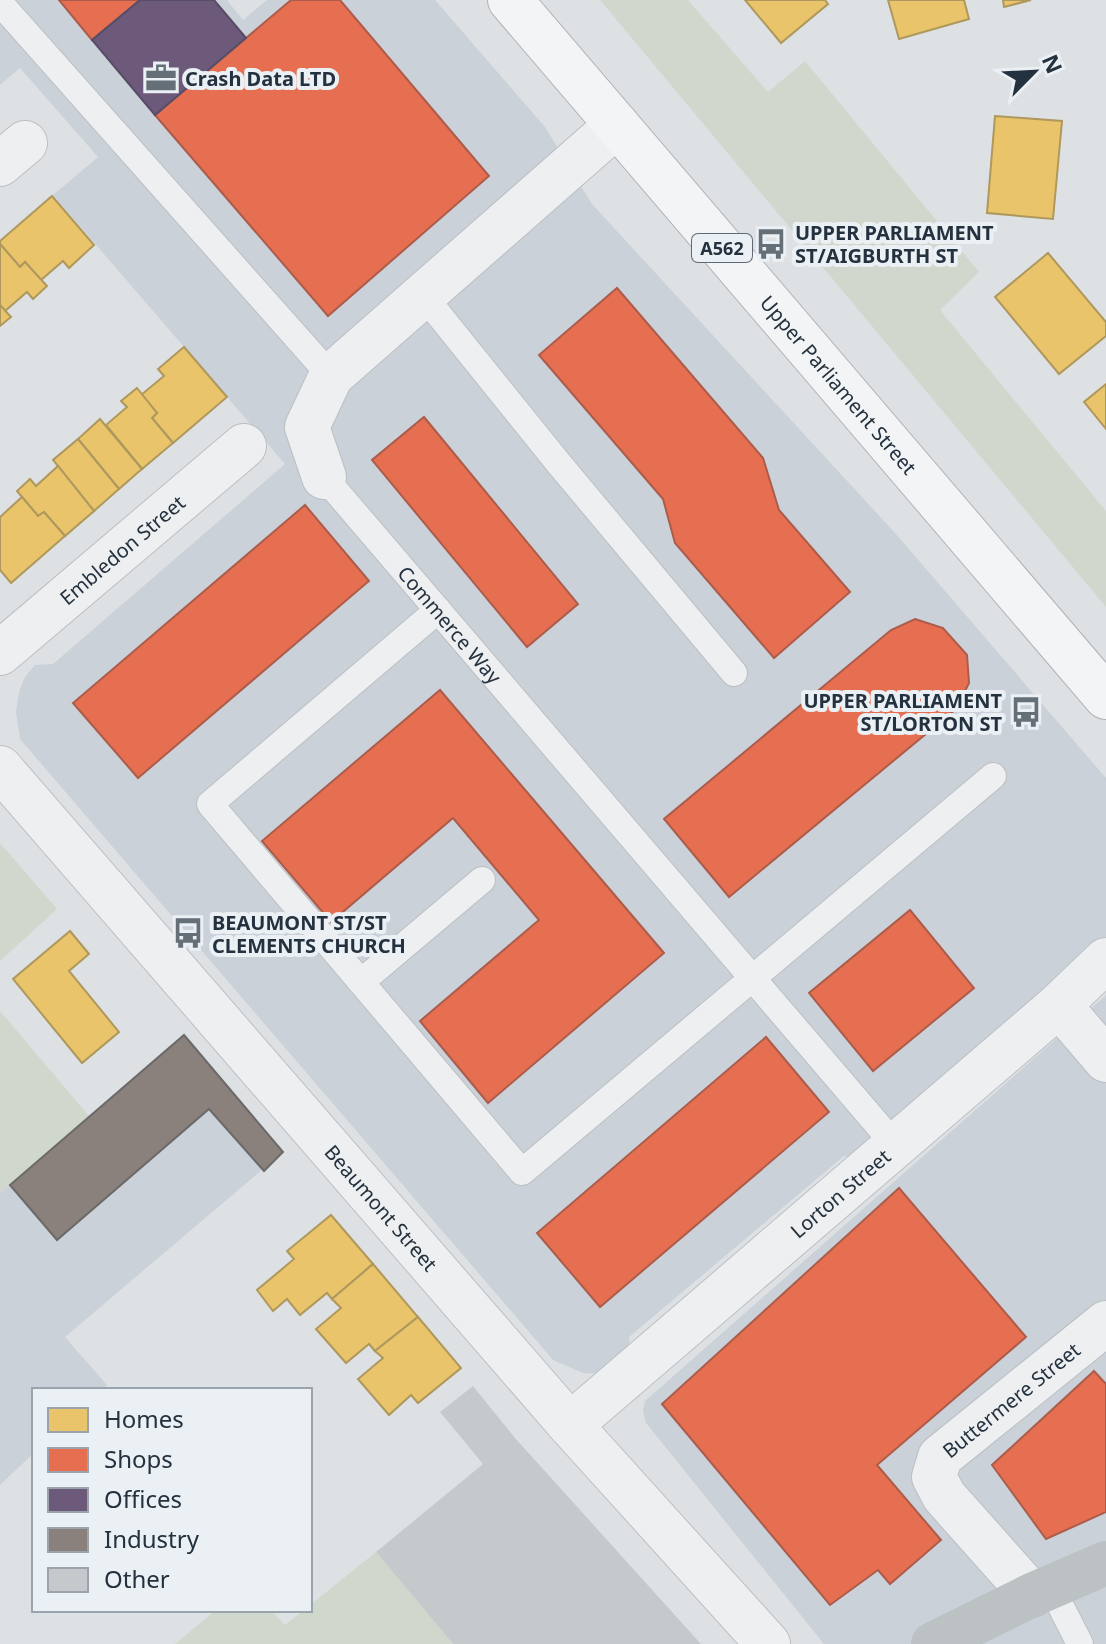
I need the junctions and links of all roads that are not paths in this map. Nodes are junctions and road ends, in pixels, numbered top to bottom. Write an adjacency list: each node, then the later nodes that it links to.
1 (510, 0): 3 (highway, Upper Parliament Street / A562)
2 (0, 3): 5 (lane)
3 (617, 125): 4 (street, Commerce Way); 11 (highway, Upper Parliament Street / A562)
4 (423, 295): 5 (street, Commerce Way); 10 (lane)
5 (331, 376): 7 (street, Commerce Way)
6 (244, 446): 9 (street, Embledon Street)
7 (324, 477): 8 (lane, Commerce Way)
8 (438, 610): 16 (lane, Commerce Way); 17 (lane)
9 (0, 653)
10 (734, 673)
11 (1106, 697)
12 (0, 768): 22 (street, Beaumont Street)
13 (993, 776): 16 (lane)
14 (482, 880): 17 (lane)
15 (1106, 960): 18 (street, Lorton Street)
16 (752, 979): 17 (lane); 20 (lane, Commerce Way)
17 (361, 982)
18 (1059, 1005): 19 (street); 20 (street, Lorton Street)
19 (1106, 1060)
20 (895, 1145): 22 (street, Lorton Street)
21 (1106, 1323): 24 (street, Buttermere Street)
22 (570, 1425): 25 (street, Beaumont Street)
23 (1106, 1563): 24 (main road)
24 (1041, 1591): 26 (main road); 27 (lane)
25 (768, 1644)
26 (933, 1644)
27 (1080, 1644)

